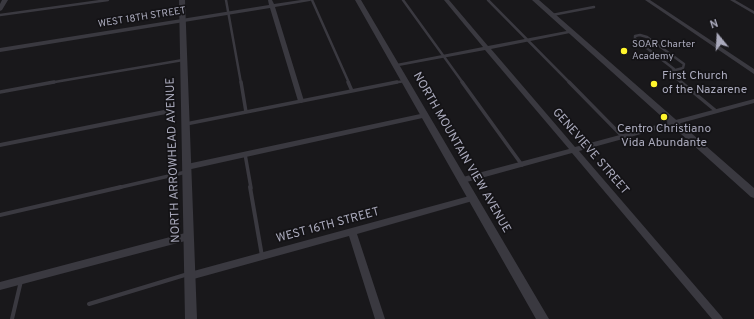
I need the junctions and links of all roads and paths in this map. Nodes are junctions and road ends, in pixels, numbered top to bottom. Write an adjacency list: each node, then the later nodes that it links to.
1 (4, 0): 16 (street)
2 (108, 0): 19 (lane)
3 (182, 0): 21 (street, NORTH ARROWHEAD AVENUE)
4 (226, 0): 17 (lane)
5 (270, 0): 14 (street)
6 (311, 0): 14 (street, WEST 18TH STREET); 32 (lane)
7 (358, 0): 28 (street, NORTH MOUNTAIN VIEW AVENUE)
8 (403, 0): 26 (lane)
9 (446, 0): 24 (street, GENEVIEVE STREET)
10 (488, 0): 23 (lane)
11 (535, 0): 20 (street)
12 (647, 0): 30 (street)
13 (732, 0): 18 (street)
14 (272, 6): 17 (street, WEST 18TH STREET); 34 (street)
15 (594, 7): 20 (lane)
16 (0, 8)
17 (229, 13): 21 (street, WEST 18TH STREET); 37 (lane)
18 (754, 13)
19 (0, 15)
20 (552, 15): 22 (street)
21 (182, 20): 25 (street, WEST 18TH STREET); 27 (street, NORTH ARROWHEAD AVENUE)
22 (570, 31): 23 (street); 40 (street)
23 (528, 40): 24 (street); 42 (lane)
24 (486, 48): 26 (street); 44 (street, GENEVIEVE STREET)
25 (0, 50)
26 (444, 56): 28 (street); 46 (lane)
27 (183, 60): 33 (lane); 41 (street, NORTH ARROWHEAD AVENUE)
28 (396, 66): 31 (street, NORTH MOUNTAIN VIEW AVENUE)
29 (674, 69): 29 (lane); 38 (lane)
30 (754, 72)
31 (405, 81): 32 (lane); 39 (street, NORTH MOUNTAIN VIEW AVENUE)
32 (352, 91): 34 (lane)
33 (0, 92)
34 (301, 101): 37 (lane)
35 (754, 101): 38 (street)
36 (164, 112): 43 (street)
37 (246, 112): 41 (lane)
38 (716, 112): 40 (street)
39 (424, 115): 45 (street); 48 (street, NORTH MOUNTAIN VIEW AVENUE)
40 (673, 123): 42 (street); 49 (street)
41 (185, 124): 47 (street, NORTH ARROWHEAD AVENUE)
42 (623, 137): 44 (street)
43 (0, 145)
44 (574, 150): 46 (street); 63 (street, GENEVIEVE STREET)
45 (245, 154): 47 (street); 54 (lane)
46 (522, 165): 48 (street)
47 (187, 170): 51 (lane); 53 (street, NORTH ARROWHEAD AVENUE)
48 (463, 180): 50 (street, NORTH MOUNTAIN VIEW AVENUE)
49 (754, 194)
50 (473, 198): 52 (street, WEST 16TH STREET); 62 (street, NORTH MOUNTAIN VIEW AVENUE)
51 (0, 215)
52 (352, 232): 54 (street, WEST 16TH STREET); 61 (street)
53 (189, 236): 55 (street, NORTH ARROWHEAD AVENUE); 56 (street)
54 (262, 257): 55 (street, WEST 16TH STREET)
55 (190, 275): 58 (lane); 60 (street, NORTH ARROWHEAD AVENUE)
56 (21, 281): 57 (street); 59 (lane)
57 (0, 286)
58 (89, 304)
59 (12, 319)
60 (191, 319)
61 (380, 319)
62 (544, 319)
63 (718, 319)

